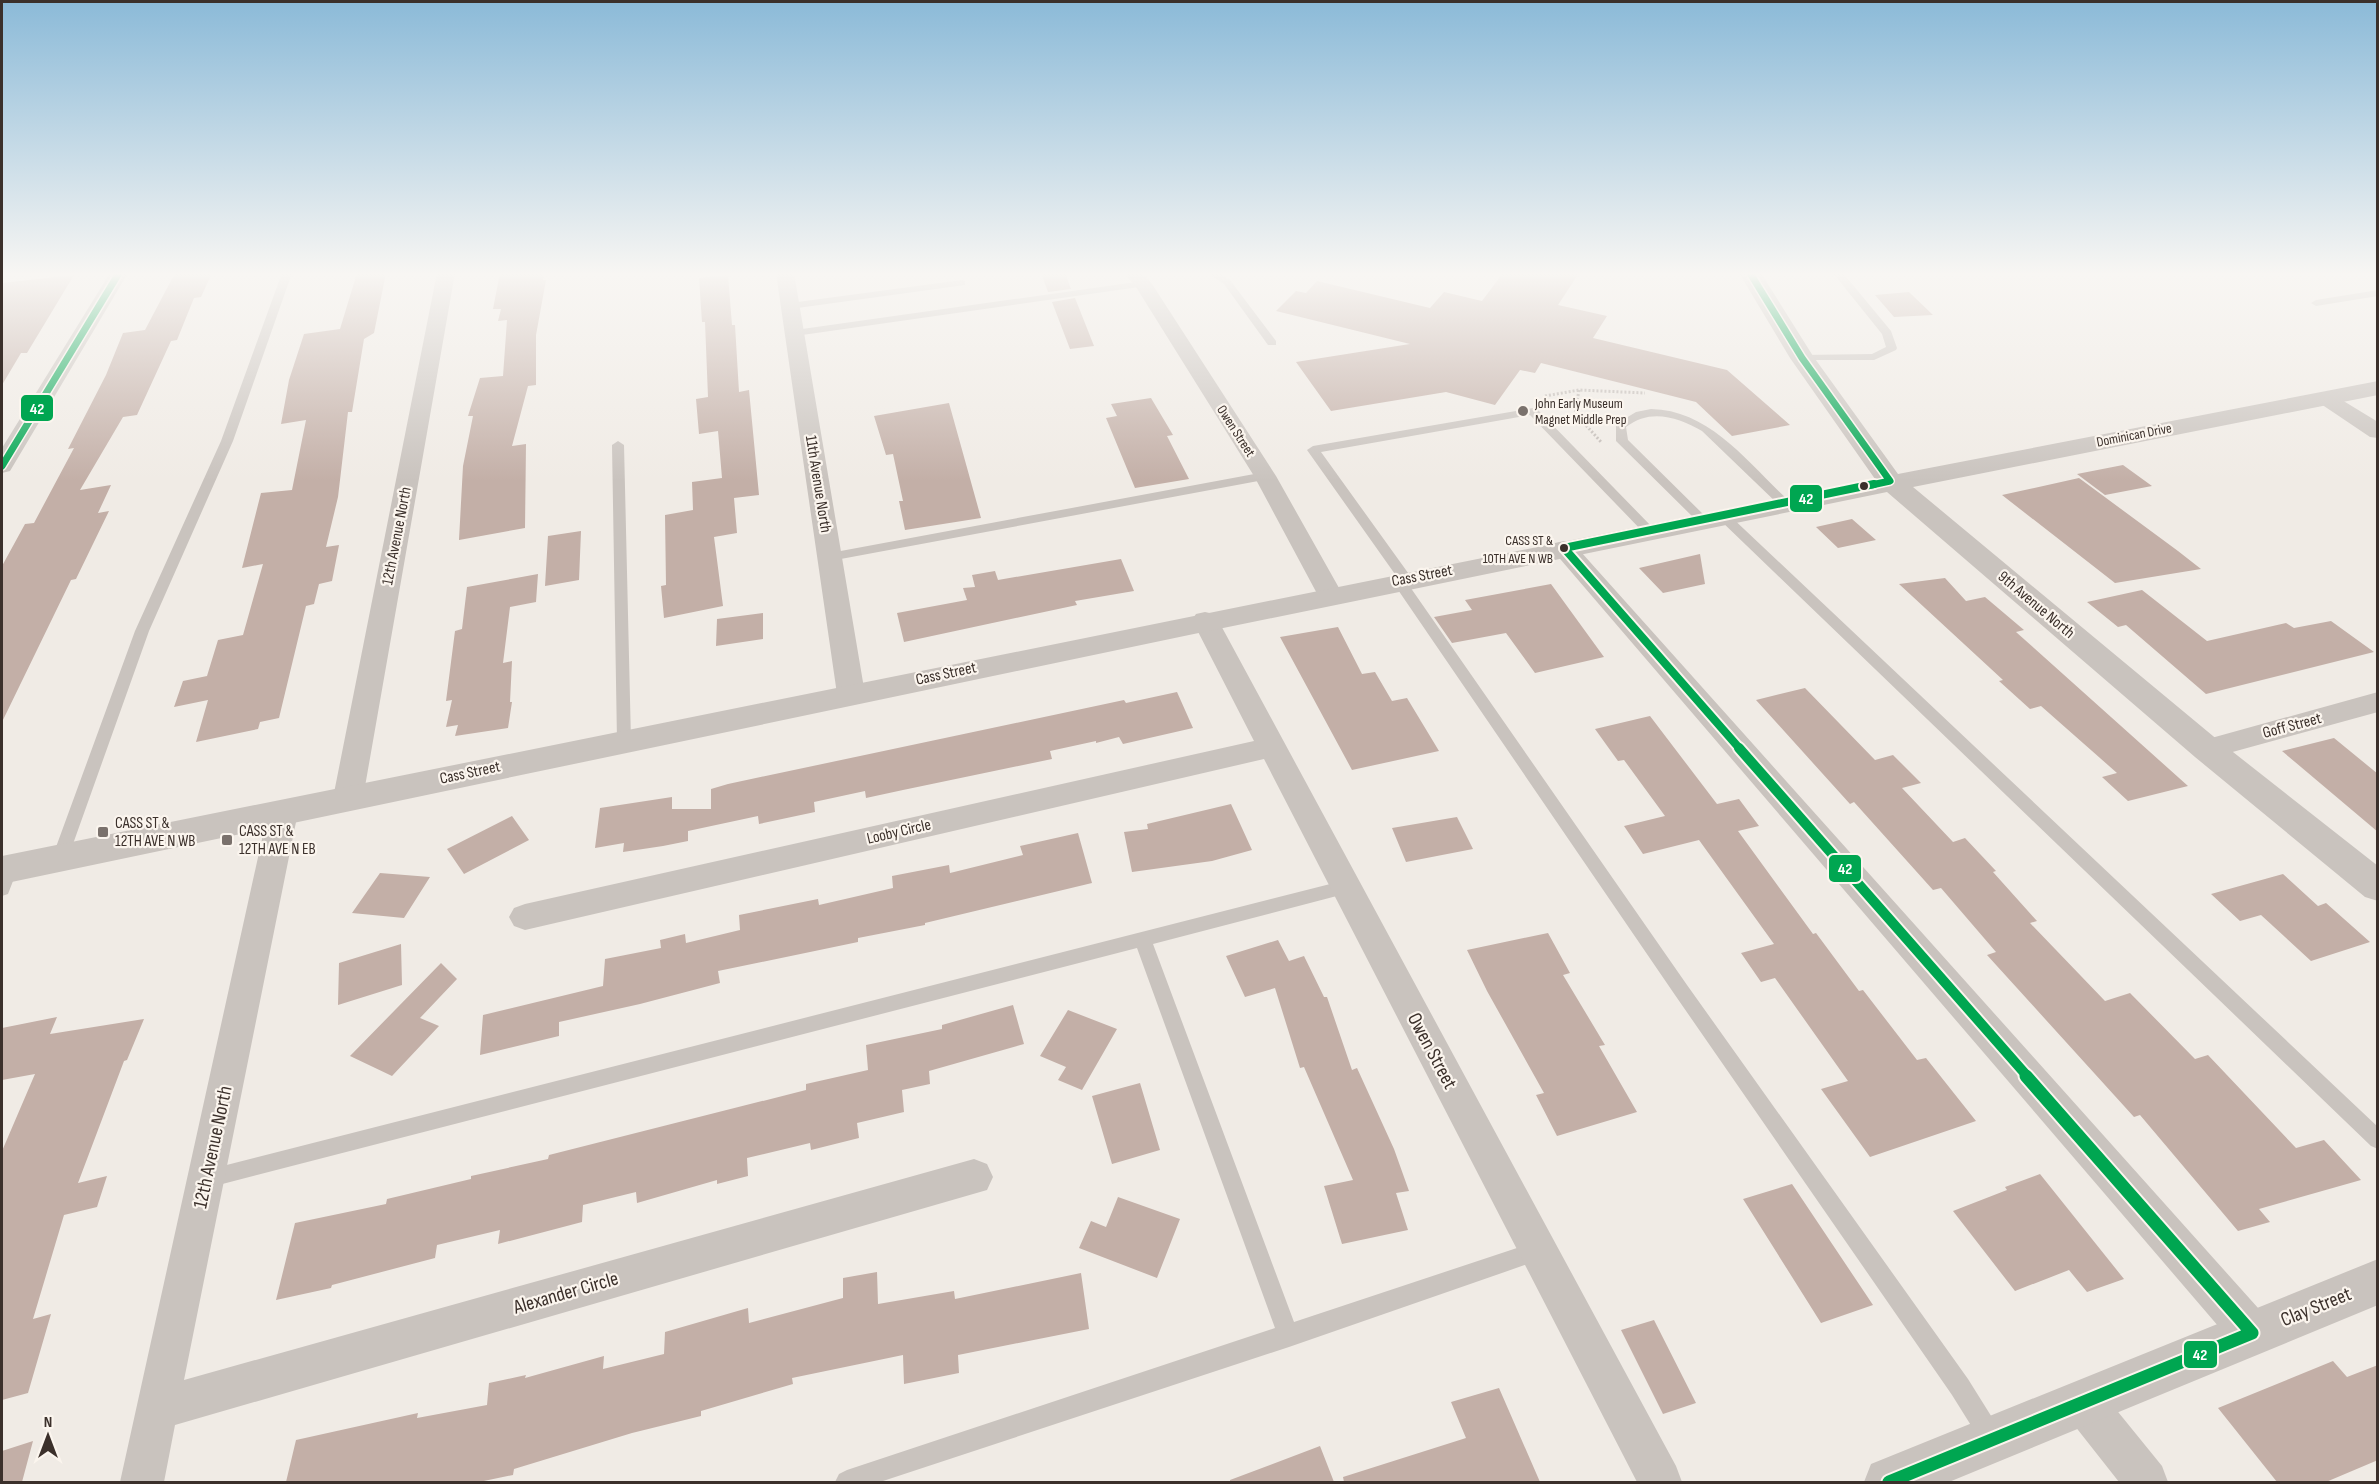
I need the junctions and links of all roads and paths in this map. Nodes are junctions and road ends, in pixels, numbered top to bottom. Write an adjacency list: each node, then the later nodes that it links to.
1 (76, 342): 15 (street)
2 (262, 342): 33 (lane)
3 (433, 342): 31 (street, 12th Avenue North)
4 (796, 342): 22 (street, 11th Avenue North)
5 (1179, 342): 16 (street, Owen Street)
6 (1792, 342): 8 (street, 9th Avenue North)
7 (1890, 342): 8 (lane)
8 (1802, 358): 17 (street, 9th Avenue North)
9 (2378, 388): 12 (street, Dominican Drive)
10 (1651, 395): 11 (path)
11 (1545, 396)
12 (2325, 398): 13 (street); 17 (street, Dominican Drive)
13 (2378, 432)
14 (618, 445): 28 (lane)
15 (4, 457)
16 (1265, 476): 22 (lane); 24 (street, Owen Street)
17 (1890, 481): 18 (street, Cass Street); 30 (street, 9th Avenue North)
18 (1784, 503): 19 (street, Cass Street); 19 (lane)
19 (1713, 518): 20 (street, Cass Street); 39 (lane)
20 (1649, 531): 21 (street, Cass Street); 23 (lane)
21 (1564, 548): 23 (street, Cass Street); 44 (street)
22 (830, 557): 26 (street, 11th Avenue North)
23 (1402, 580): 24 (street, Cass Street); 48 (lane)
24 (1330, 595): 25 (street, Cass Street)
25 (1205, 620): 26 (street, Cass Street); 29 (street, Owen Street)
26 (851, 694): 28 (street, Cass Street)
27 (2378, 702): 30 (street, Goff Street)
28 (624, 741): 31 (street, Cass Street)
29 (1272, 747): 35 (street, Owen Street); 37 (street, Looby Circle)
30 (2207, 749): 36 (street, 9th Avenue North)
31 (348, 798): 32 (street, Cass Street)
32 (283, 812): 33 (street, Cass Street); 41 (street, 12th Avenue North)
33 (60, 858): 34 (street, Cass Street)
34 (4, 876)
35 (1346, 887): 38 (lane); 42 (street, Owen Street)
36 (2378, 887)
37 (525, 917)
38 (1142, 938): 41 (lane); 45 (lane)
39 (2378, 1140)
40 (974, 1177): 47 (street, Alexander Circle)
41 (206, 1179): 47 (street, 12th Avenue North)
42 (1538, 1251): 45 (lane); 51 (street, Owen Street)
43 (2378, 1282): 44 (street, Clay Street)
44 (2252, 1333): 46 (street, Clay Street)
45 (1289, 1336): 50 (lane)
46 (2082, 1401): 48 (street, Clay Street); 53 (street)
47 (158, 1409): 49 (street, 12th Avenue North)
48 (1992, 1438): 52 (street, Clay Street)
49 (142, 1482)
50 (847, 1482)
51 (1660, 1482)
52 (1889, 1482)
53 (2146, 1482)

